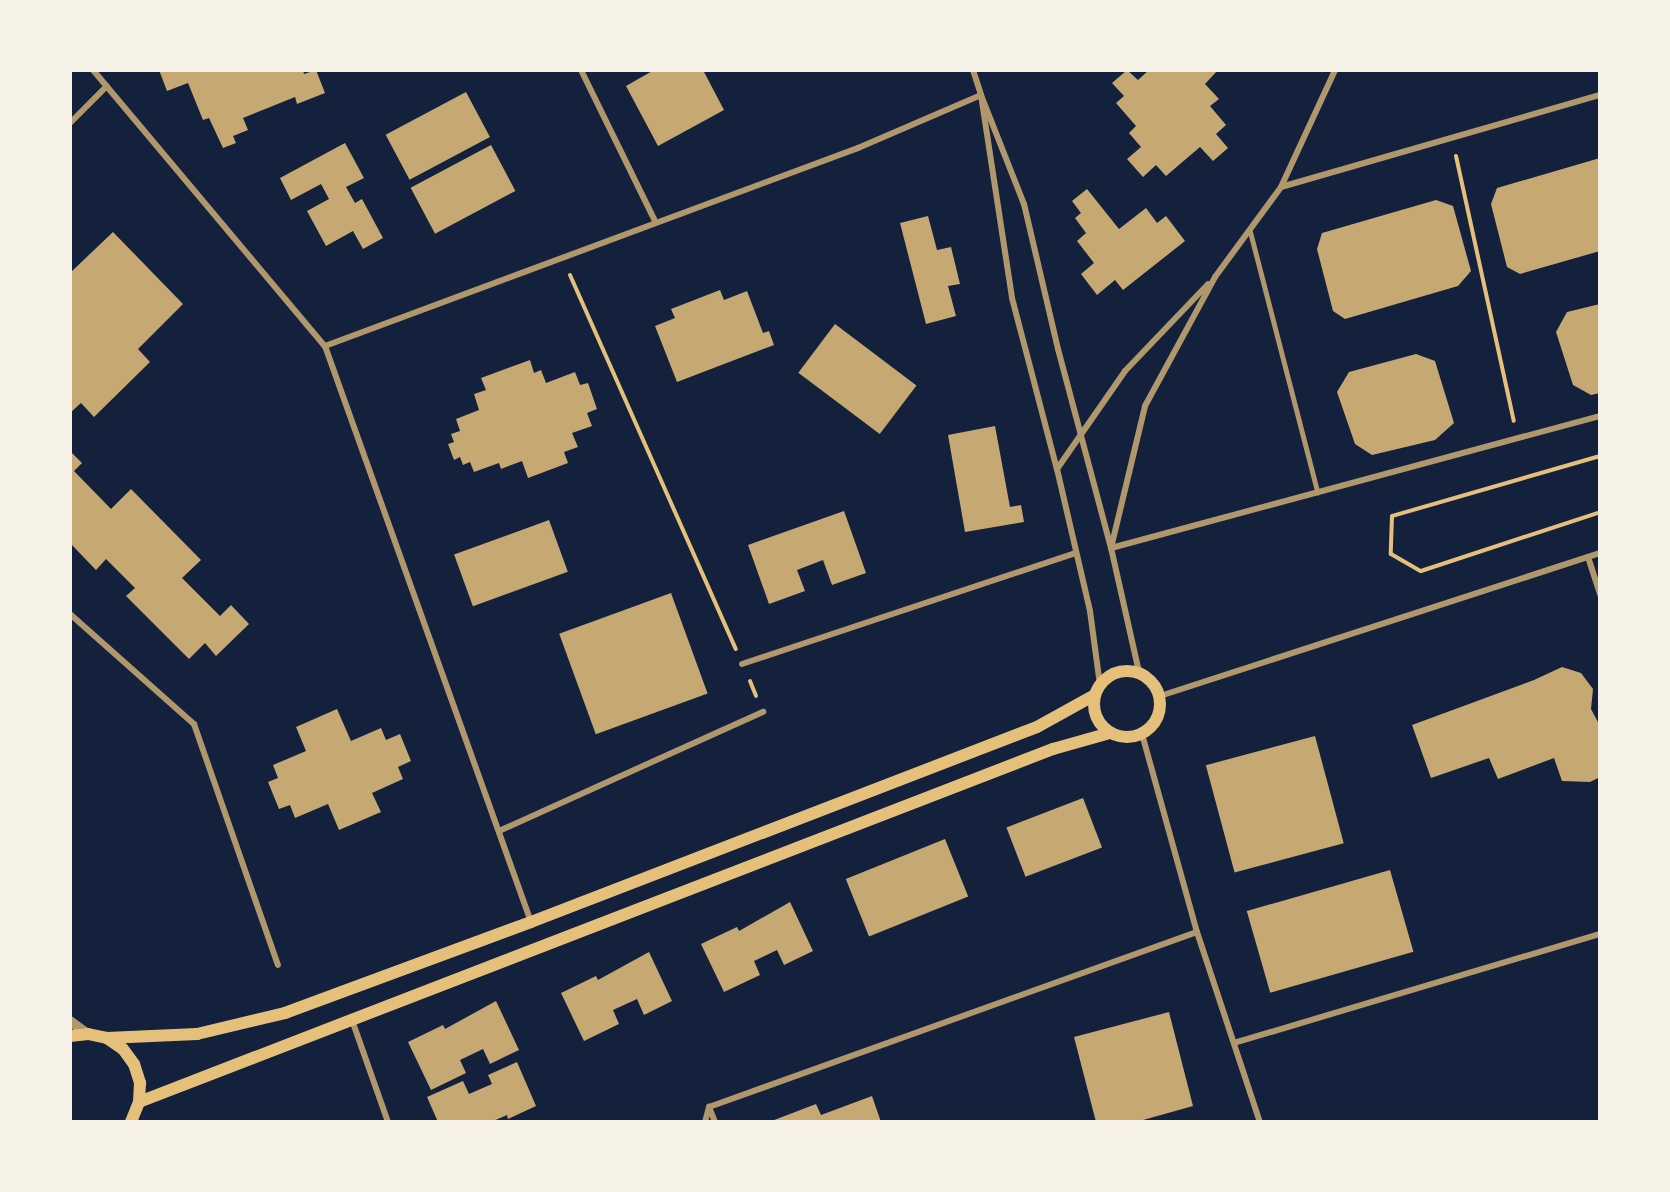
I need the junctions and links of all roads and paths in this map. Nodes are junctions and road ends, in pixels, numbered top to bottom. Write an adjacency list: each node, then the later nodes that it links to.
1 (93, 70): 5 (street)
2 (581, 70): 11 (street)
3 (973, 70): 7 (street)
4 (1335, 70): 10 (street)
5 (107, 86): 8 (street); 15 (street)
6 (1599, 94): 9 (street)
7 (981, 95): 11 (street); 17 (street); 20 (street)
8 (70, 123)
9 (1452, 137): 10 (street); 18 (path)
10 (1281, 187): 12 (street)
11 (656, 222): 13 (street)
12 (1250, 230): 14 (street); 21 (lane)
13 (562, 258): 15 (street); 29 (path)
14 (1215, 278): 17 (street); 23 (street)
15 (325, 346): 36 (street)
16 (1599, 416): 18 (street)
17 (1082, 432): 20 (street); 23 (street)
18 (1518, 438): 21 (street)
19 (1599, 456): 22 (path)
20 (1057, 469): 24 (street)
21 (1318, 492): 23 (street)
22 (1599, 512)
23 (1111, 548): 30 (street)
24 (1076, 553): 29 (street); 31 (street)
25 (1599, 553): 26 (street)
26 (1588, 557): 27 (street); 32 (street)
27 (1599, 595)
28 (70, 614): 40 (street)
29 (742, 664): 33 (path)
30 (1139, 672): 31 (main road); 32 (main road)
31 (1097, 690): 34 (main road); 37 (main road)
32 (1160, 696): 35 (main road)
33 (763, 712): 36 (street)
34 (1110, 733): 35 (main road); 41 (main road)
35 (1142, 734): 38 (street)
36 (498, 831): 37 (street)
37 (531, 922): 45 (main road)
38 (1197, 932): 46 (street); 48 (street)
39 (1599, 934): 46 (street)
40 (278, 965)
41 (352, 1020): 47 (main road); 50 (street)
42 (70, 1021): 43 (street)
43 (88, 1034): 44 (main road); 45 (main road)
44 (70, 1036)
45 (107, 1038): 47 (main road)
46 (1234, 1043): 53 (street)
47 (139, 1102): 49 (main road)
48 (709, 1107): 51 (street); 52 (street)
49 (131, 1122)
50 (388, 1122)
51 (705, 1122)
52 (715, 1122)
53 (1260, 1122)

